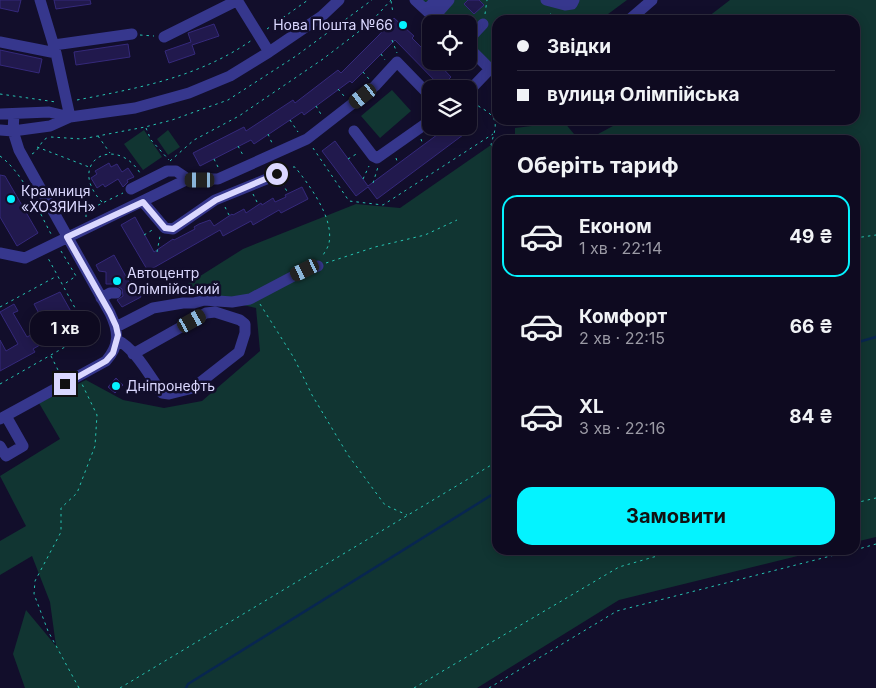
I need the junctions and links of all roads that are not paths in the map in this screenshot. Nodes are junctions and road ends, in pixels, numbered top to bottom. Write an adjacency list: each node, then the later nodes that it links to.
1 (40, 0): 19 (street)
2 (237, 0): 17 (street); 20 (street)
3 (339, 0): 20 (street)
4 (415, 0): 10 (street)
5 (436, 0): 11 (street)
6 (449, 0): 12 (street)
7 (546, 0): 8 (street)
8 (574, 0)
9 (652, 0): 13 (street)
10 (432, 15)
11 (434, 15)
12 (436, 15)
13 (635, 15)
14 (483, 24): 15 (street)
15 (477, 30)
16 (132, 34): 19 (street)
17 (164, 37)
18 (0, 42): 19 (street)
19 (55, 49): 28 (street)
20 (269, 52): 28 (street)
21 (477, 55): 22 (street)
22 (492, 68)
23 (492, 72): 25 (street)
24 (422, 88): 34 (street)
25 (477, 89)
26 (0, 114): 27 (street)
27 (14, 114): 28 (street); 31 (street)
28 (70, 117): 31 (street)
29 (422, 125): 32 (street)
30 (0, 130): 31 (street)
31 (13, 130): 37 (street)
32 (354, 131)
33 (280, 173): 36 (street)
34 (188, 180): 35 (street); 36 (street)
35 (131, 189)
36 (143, 202): 37 (street)
37 (58, 238): 38 (street); 41 (street)
38 (0, 253)
39 (318, 266): 42 (street)
40 (116, 293): 41 (street)
41 (101, 298): 42 (street)
42 (116, 326): 43 (street)
43 (117, 340): 44 (street); 45 (street)
44 (133, 354): 44 (street)
45 (3, 418): 46 (street)
46 (0, 446)

